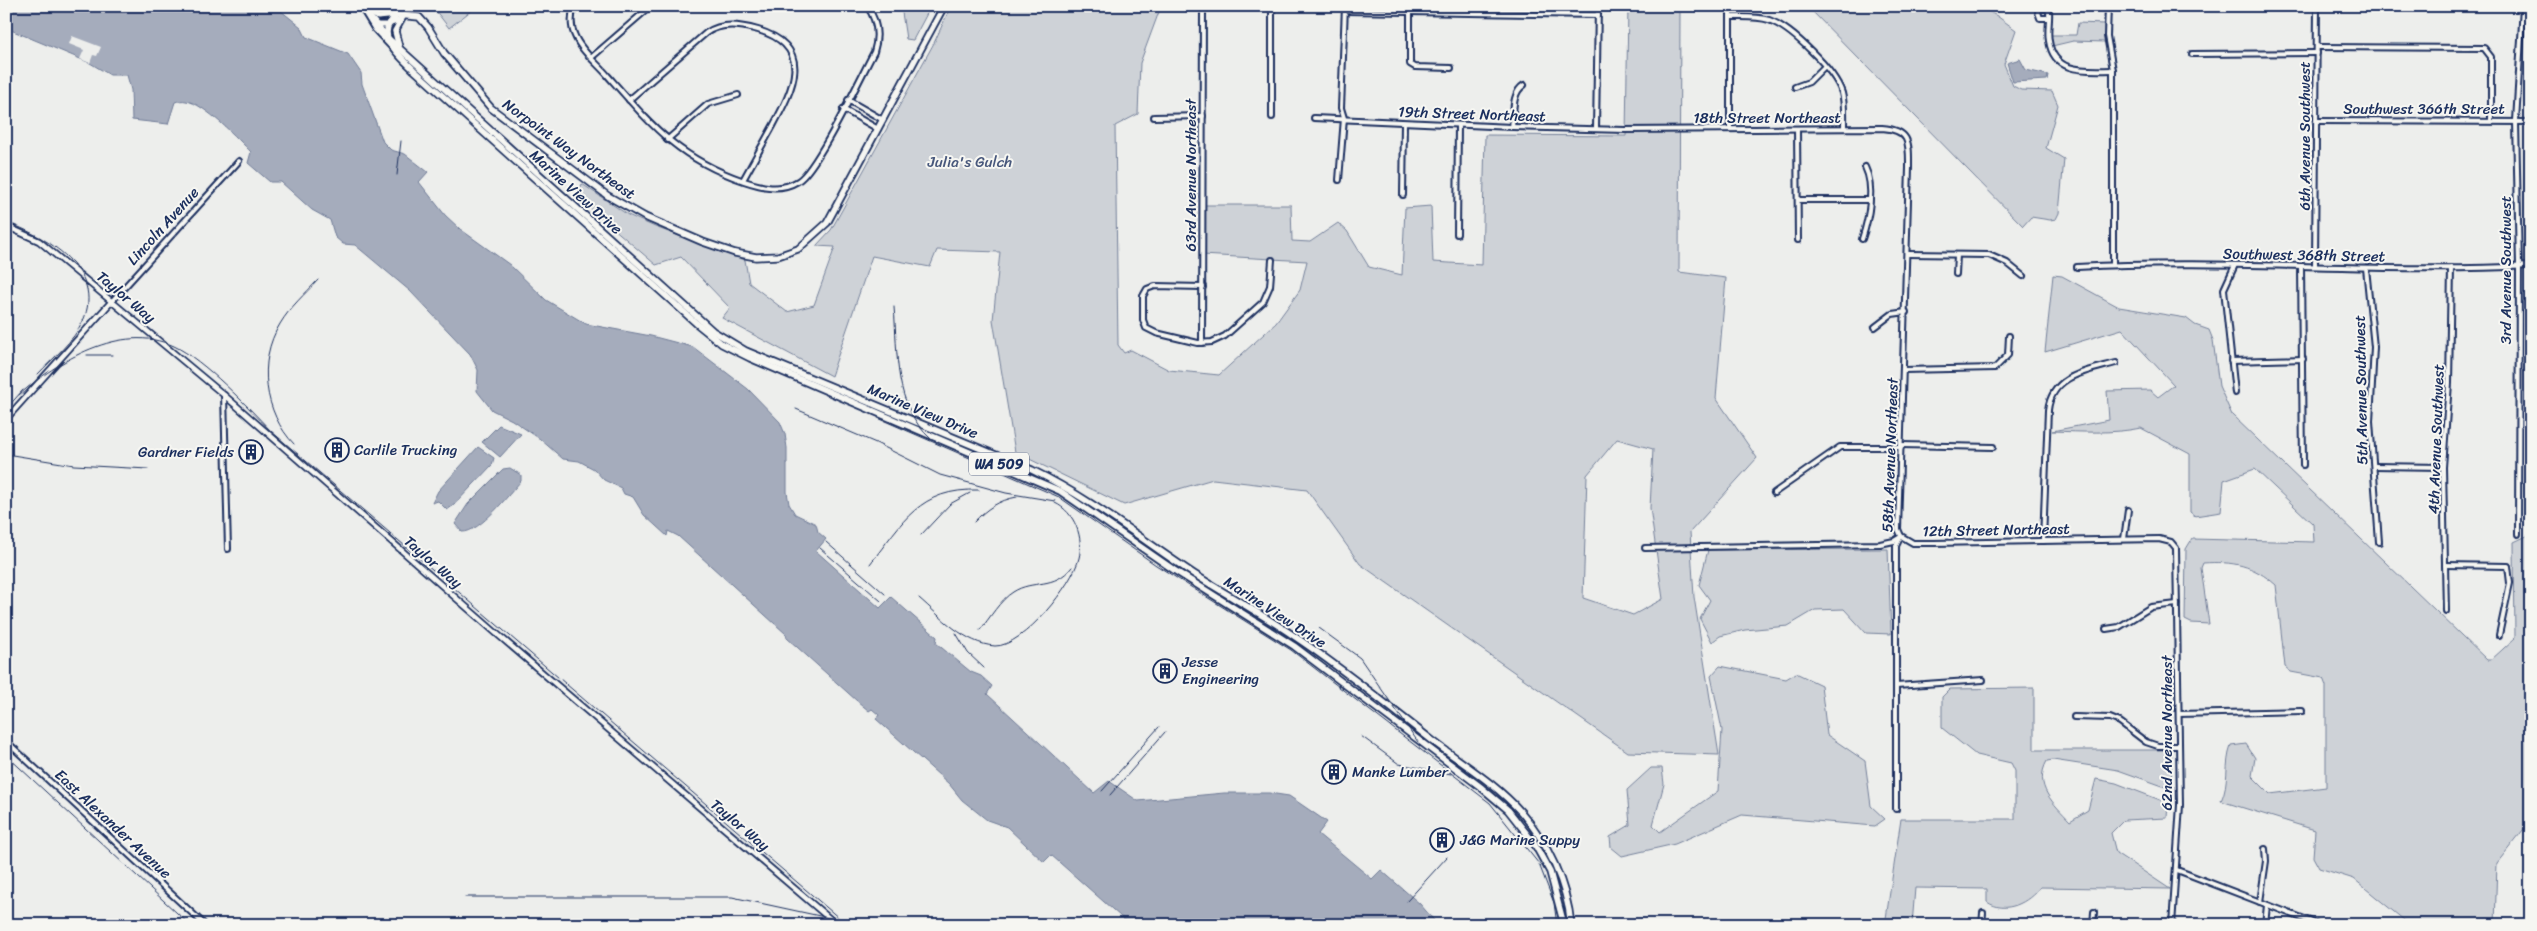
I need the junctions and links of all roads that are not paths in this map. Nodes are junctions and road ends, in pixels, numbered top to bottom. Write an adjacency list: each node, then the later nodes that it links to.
1 (574, 6): 28 (street)
2 (651, 6): 28 (street)
3 (867, 6): 36 (street)
4 (944, 6): 43 (main road, Norpoint Way Northeast)
5 (1203, 6): 39 (street, 63rd Avenue Northeast)
6 (1272, 6): 40 (street)
7 (1598, 6): 16 (street)
8 (1730, 6): 18 (street)
9 (2108, 6): 31 (street)
10 (2317, 6): 24 (street, 6th Avenue Southwest)
11 (2523, 6): 46 (street, 3rd Avenue Southwest)
12 (362, 7): 15 (main road, Marine View Drive / WA 509); 17 (main road)
13 (1345, 8): 14 (street); 42 (street)
14 (1410, 12): 16 (street); 30 (street)
15 (365, 14): 20 (main road, Marine View Drive / WA 509); 23 (main road, Marine View Drive / WA 509)
16 (1598, 15): 53 (street)
17 (401, 17): 21 (main road); 25 (main road); 52 (main road, Norpoint Way Northeast)
18 (1730, 17): 29 (street); 54 (street)
19 (2047, 18): 31 (street)
20 (378, 25): 21 (main road); 22 (main road, Marine View Drive / WA 509)
21 (389, 25): 22 (main road)
22 (388, 38): 23 (main road); 25 (main road, Marine View Drive / WA 509)
23 (391, 47): 133 (main road, Marine View Drive / WA 509)
24 (2316, 47): 26 (street, 6th Avenue Southwest); 45 (street)
25 (400, 49): 134 (main road, Marine View Drive / WA 509)
26 (2316, 53): 27 (street); 44 (street, 6th Avenue Southwest)
27 (2192, 54)
28 (592, 57): 35 (street)
29 (1824, 67): 33 (street); 51 (street)
30 (1450, 68)
31 (2113, 70): 73 (street)
32 (1524, 85): 50 (street)
33 (1795, 87)
34 (738, 95): 58 (street)
35 (629, 100): 58 (street); 61 (street)
36 (848, 100): 37 (street); 43 (street)
37 (843, 109): 52 (street); 61 (street)
38 (1154, 116): 39 (street)
39 (1203, 116): 84 (street, 63rd Avenue Northeast)
40 (1272, 116)
41 (1314, 118): 42 (street, 19th Street Northeast)
42 (1344, 118): 48 (street, 19th Street Northeast); 62 (street)
43 (883, 120): 52 (main road, Norpoint Way Northeast)
44 (2317, 121): 45 (street, Southwest 366th Street); 76 (street, 6th Avenue Southwest)
45 (2491, 121): 46 (street, Southwest 366th Street)
46 (2516, 121): 47 (street, Southwest 366th Street); 77 (street, 3rd Avenue Southwest)
47 (2531, 122)
48 (1404, 124): 49 (street, 19th Street Northeast); 63 (street)
49 (1458, 125): 50 (street, 19th Street Northeast); 67 (street)
50 (1512, 128): 53 (street, 19th Street Northeast)
51 (1844, 128): 55 (street, 18th Street Northeast); 57 (street, 18th Street Northeast)
52 (878, 129)
53 (1596, 129): 56 (street, 19th Street Northeast)
54 (1730, 129): 55 (street, 18th Street Northeast); 56 (street, 18th Street Northeast)
55 (1797, 129): 64 (street)
56 (1631, 130)
57 (1903, 134): 70 (street, 58th Avenue Northeast)
58 (667, 140): 61 (street)
59 (239, 161): 85 (street, Lincoln Avenue)
60 (1865, 167): 65 (street)
61 (743, 180)
62 (1339, 180)
63 (1404, 195)
64 (1798, 200): 65 (street); 69 (street)
65 (1869, 200): 68 (street)
66 (6, 226): 85 (street, Taylor Way)
67 (1457, 234)
68 (1862, 238)
69 (1798, 240)
70 (1908, 254): 71 (street); 86 (street, 58th Avenue Northeast)
71 (1957, 255): 82 (street); 83 (street)
72 (1272, 260): 89 (street)
73 (2113, 265): 74 (street, Southwest 368th Street); 79 (street, Southwest 368th Street)
74 (2235, 265): 75 (street, Southwest 368th Street); 91 (street)
75 (2302, 266): 76 (street, Southwest 368th Street); 90 (street)
76 (2315, 266): 80 (street, Southwest 368th Street)
77 (2519, 266): 78 (street, Southwest 368th Street); 81 (street, Southwest 368th Street); 104 (street, 3rd Avenue Southwest)
78 (2531, 266)
79 (2077, 267)
80 (2366, 268): 81 (street, Southwest 368th Street); 100 (street, 5th Avenue Southwest)
81 (2451, 268): 101 (street, 4th Avenue Southwest)
82 (1956, 274)
83 (2023, 276)
84 (1202, 286): 89 (street, 63rd Avenue Northeast); 89 (street)
85 (112, 301): 95 (street, Taylor Way); 96 (street, Lincoln Avenue)
86 (1906, 312): 87 (street); 93 (street, 58th Avenue Northeast)
87 (1875, 327)
88 (2009, 336): 93 (street)
89 (1202, 343)
90 (2302, 359): 91 (street); 99 (street)
91 (2231, 361): 94 (street)
92 (2116, 363): 107 (street)
93 (1904, 370): 97 (street, 58th Avenue Northeast)
94 (2235, 393)
95 (224, 395): 111 (street); 132 (street, Taylor Way)
96 (6, 419)
97 (1901, 446): 98 (street); 102 (street); 105 (street, 58th Avenue Northeast)
98 (1993, 447)
99 (2303, 465)
100 (2374, 466): 101 (street); 109 (street, 5th Avenue Southwest)
101 (2443, 467): 112 (street, 4th Avenue Southwest)
102 (1774, 493)
103 (2128, 510): 106 (street)
104 (2518, 534)
105 (1900, 536): 107 (street, 12th Street Northeast); 110 (street, 12th Street Northeast); 118 (street, 58th Avenue Northeast)
106 (2124, 539): 107 (street, 12th Street Northeast); 108 (street, 12th Street Northeast)
107 (2044, 541)
108 (2171, 542): 113 (street, 62nd Avenue Northeast)
109 (2379, 542)
110 (1644, 548)
111 (228, 549)
112 (2445, 565): 114 (street, 4th Avenue Southwest); 116 (street)
113 (2177, 604): 115 (street); 120 (street, 62nd Avenue Northeast)
114 (2446, 611)
115 (2106, 629)
116 (2499, 635)
117 (1983, 680): 118 (street)
118 (1896, 686): 124 (street, 58th Avenue Northeast)
119 (2302, 711): 120 (street)
120 (2179, 714): 123 (street, 62nd Avenue Northeast)
121 (2074, 717): 123 (street)
122 (6, 741): 131 (street, East Alexander Avenue)
123 (2179, 746): 126 (street, 62nd Avenue Northeast)
124 (1896, 809)
125 (2265, 849): 127 (street)
126 (2177, 870): 127 (street); 137 (street, 62nd Avenue Northeast)
127 (2260, 902): 128 (street)
128 (2267, 904): 138 (street); 139 (street)
129 (2094, 912): 136 (street)
130 (1983, 913): 135 (street)
131 (205, 925)
132 (837, 925)
133 (1564, 925)
134 (1571, 925)
135 (1982, 925)
136 (2093, 925)
137 (2172, 925)
138 (2265, 925)
139 (2320, 925)

